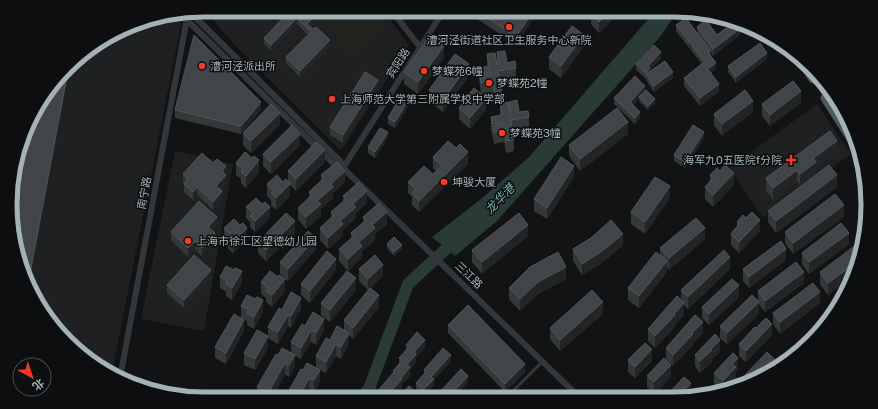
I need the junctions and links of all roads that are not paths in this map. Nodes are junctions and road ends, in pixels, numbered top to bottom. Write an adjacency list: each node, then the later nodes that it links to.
1 (193, 17): 8 (street, 三江路)
2 (396, 17): 5 (street)
3 (439, 17): 5 (street, 宾阳路)
4 (187, 20): 8 (street, 三江路); 10 (street, 南宁路)
5 (420, 47): 8 (street, 宾阳路)
6 (813, 79): 7 (main road)
7 (846, 132)
8 (343, 168): 9 (street, 三江路)
9 (543, 361): 11 (lane); 12 (street, 三江路)
10 (121, 372)
11 (512, 392)
12 (574, 392)

